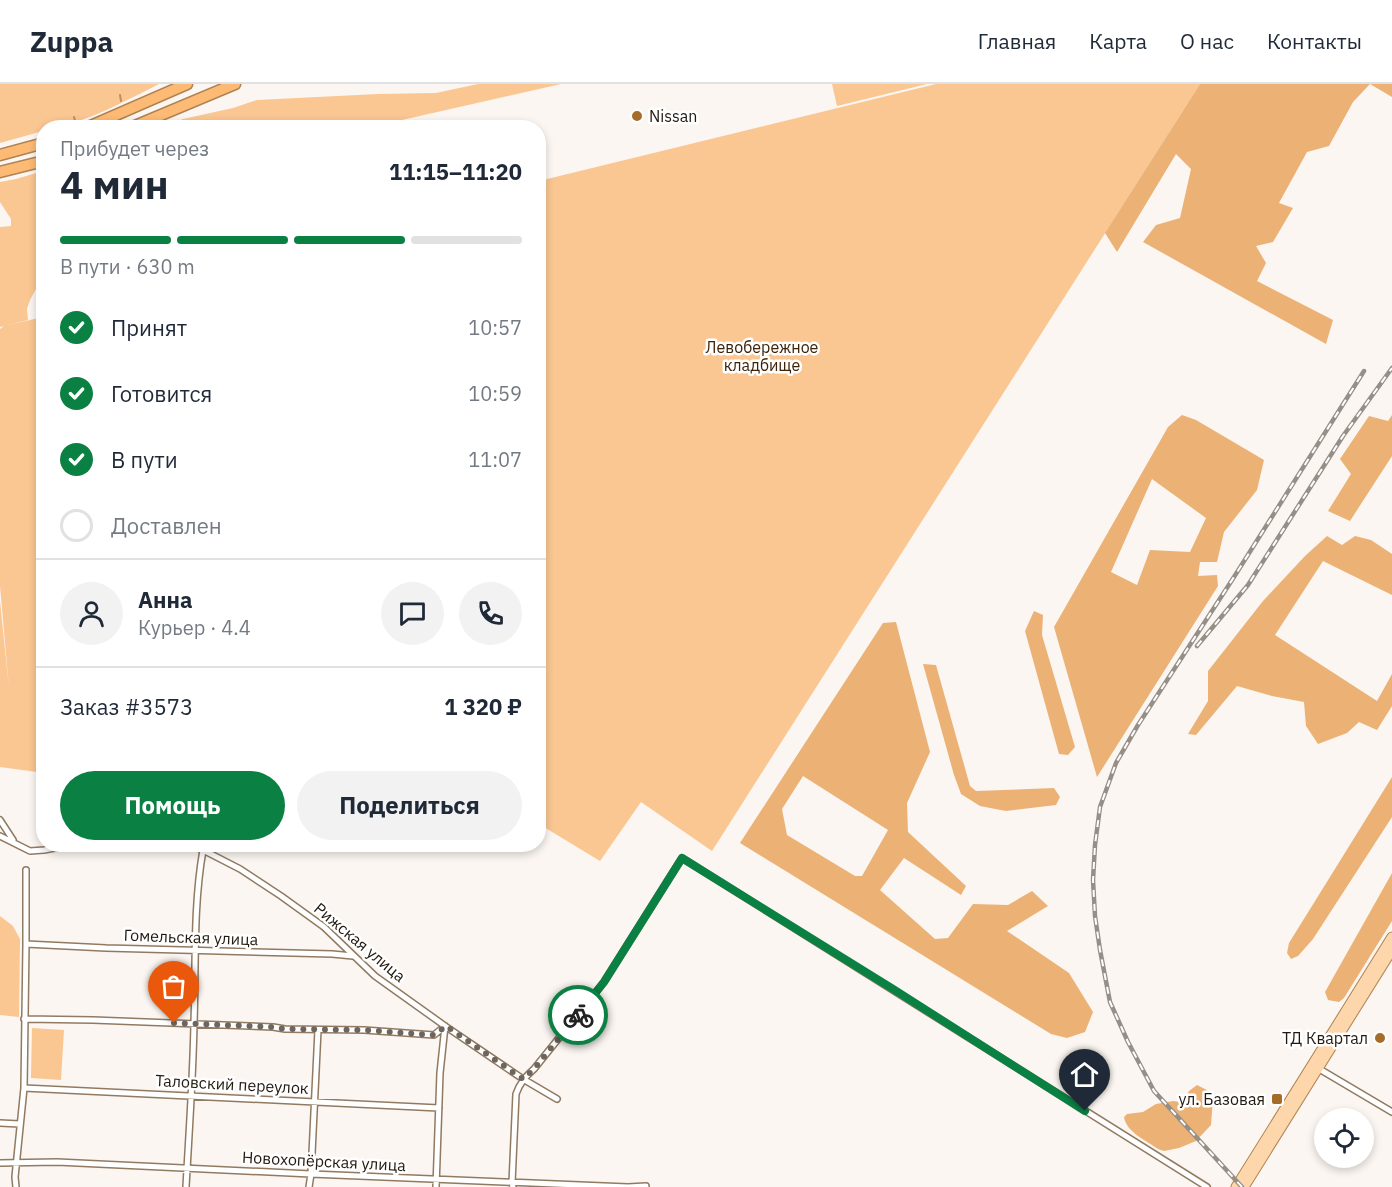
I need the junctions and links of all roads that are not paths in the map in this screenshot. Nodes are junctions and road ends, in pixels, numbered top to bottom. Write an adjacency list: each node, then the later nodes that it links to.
1 (187, 84): 3 (highway)
2 (235, 84): 4 (highway)
3 (104, 120)
4 (149, 120)
5 (36, 145): 6 (highway)
6 (0, 155)
7 (36, 163): 8 (highway)
8 (0, 172)
9 (0, 820): 11 (street)
10 (0, 836): 11 (street)
11 (14, 842): 12 (street)
12 (36, 851)
13 (204, 852): 18 (street)
14 (208, 852): 20 (street, Рижская улица)
15 (26, 870): 17 (street)
16 (1392, 937): 25 (main road)
17 (26, 944): 18 (street, Гомельская улица); 21 (street)
18 (195, 950): 20 (street, Гомельская улица); 22 (street)
19 (1392, 951): 25 (main road)
20 (355, 957): 23 (street, Рижская улица)
21 (24, 1019): 22 (street); 27 (street)
22 (194, 1024): 24 (street); 28 (street)
23 (446, 1026): 24 (street); 26 (street, Рижская улица); 31 (street)
24 (318, 1030): 30 (street)
25 (1315, 1066): 32 (street); 47 (main road); 48 (main road)
26 (523, 1079): 29 (street, Рижская улица); 40 (street); 46 (street)
27 (24, 1088): 28 (street, Таловский переулок); 34 (street)
28 (190, 1096): 30 (street, Таловский переулок); 37 (street)
29 (556, 1099)
30 (314, 1102): 31 (street, Таловский переулок); 38 (street)
31 (439, 1108): 39 (street)
32 (1392, 1112)
33 (0, 1123): 34 (street)
34 (20, 1124): 36 (street)
35 (0, 1162): 36 (street, Новохопёрская улица)
36 (17, 1163): 37 (street, Новохопёрская улица); 42 (street)
37 (187, 1168): 38 (street, Новохопёрская улица); 43 (street)
38 (311, 1174): 39 (street, Новохопёрская улица); 44 (street)
39 (436, 1179): 40 (street, Новохопёрская улица); 45 (street)
40 (512, 1185): 41 (street, Новохопёрская улица)
41 (646, 1186)
42 (16, 1187)
43 (186, 1187)
44 (309, 1187)
45 (436, 1187)
46 (1207, 1187)
47 (1236, 1187)
48 (1244, 1187)

